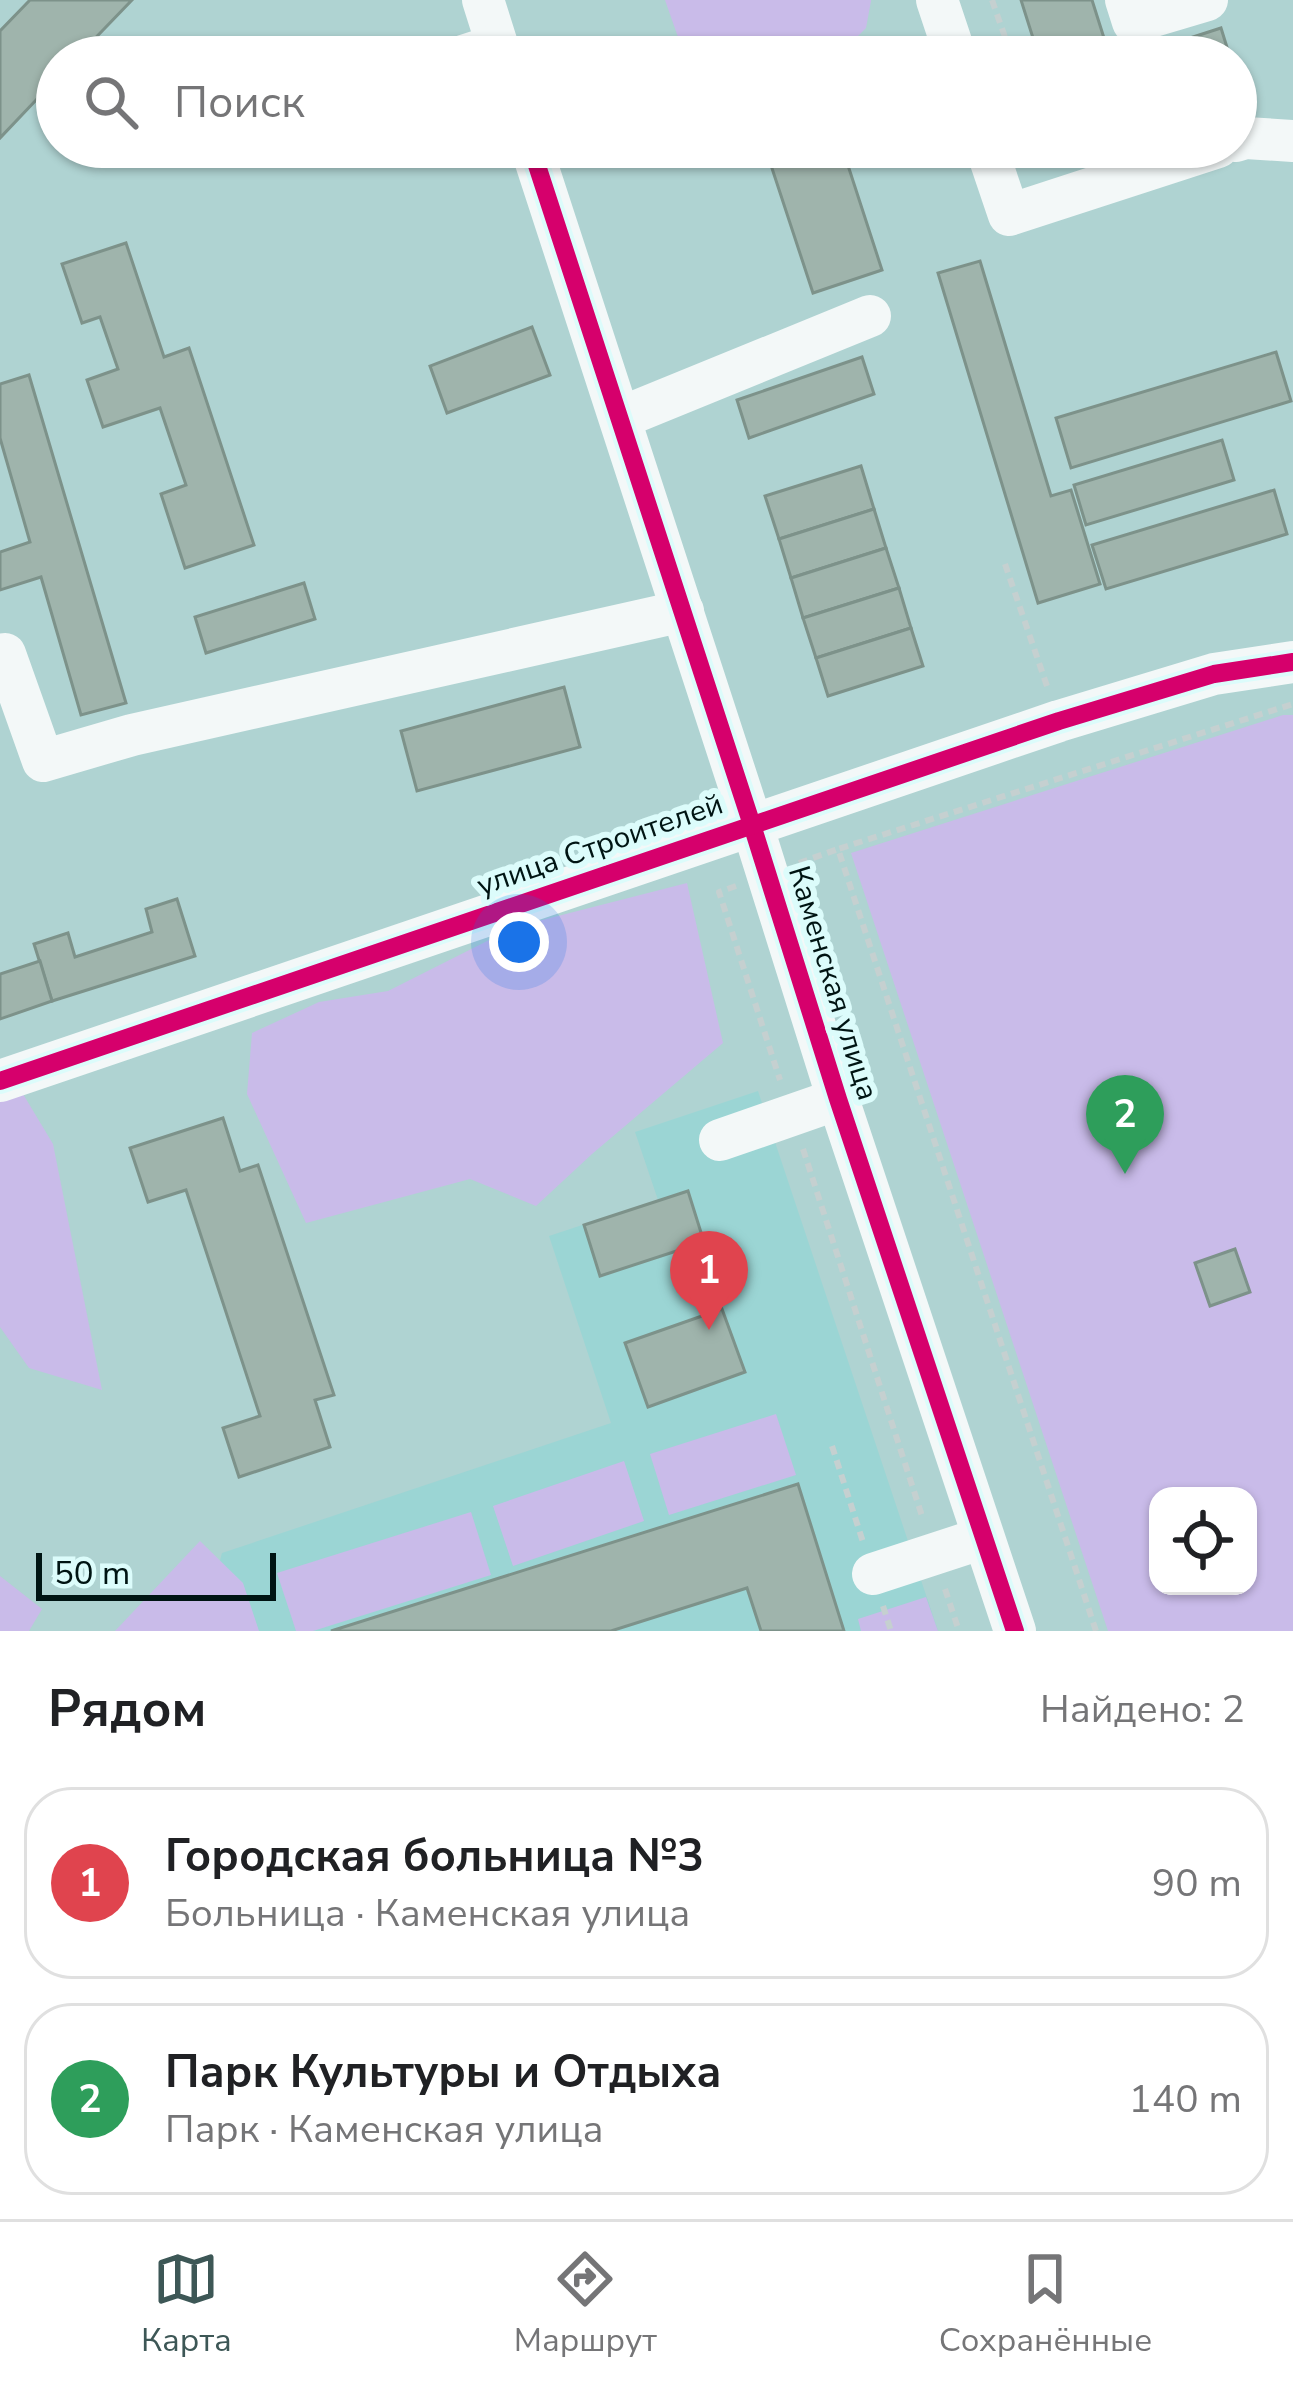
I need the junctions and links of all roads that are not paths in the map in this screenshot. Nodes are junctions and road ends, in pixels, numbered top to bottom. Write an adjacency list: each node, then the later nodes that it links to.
1 (483, 0): 5 (street)
2 (937, 0): 6 (street)
3 (1126, 0): 4 (street)
4 (1207, 0)
5 (485, 36)
6 (949, 36)
7 (1257, 139): 8 (street)
8 (1293, 141)
9 (538, 168): 13 (street, Каменская улица)
10 (993, 168): 11 (street)
11 (1153, 168)
12 (870, 316): 13 (street)
13 (620, 418): 14 (street, Каменская улица)
14 (683, 611): 15 (street); 17 (street, Каменская улица)
15 (2, 654)
16 (1293, 662): 17 (street, улица Строителей)
17 (752, 825): 18 (street, улица Строителей); 19 (street, Каменская улица)
18 (0, 1081)
19 (838, 1099): 20 (street); 21 (street, Каменская улица)
20 (720, 1140)
21 (983, 1538): 22 (street); 23 (street, Каменская улица)
22 (873, 1574)
23 (1015, 1631)

